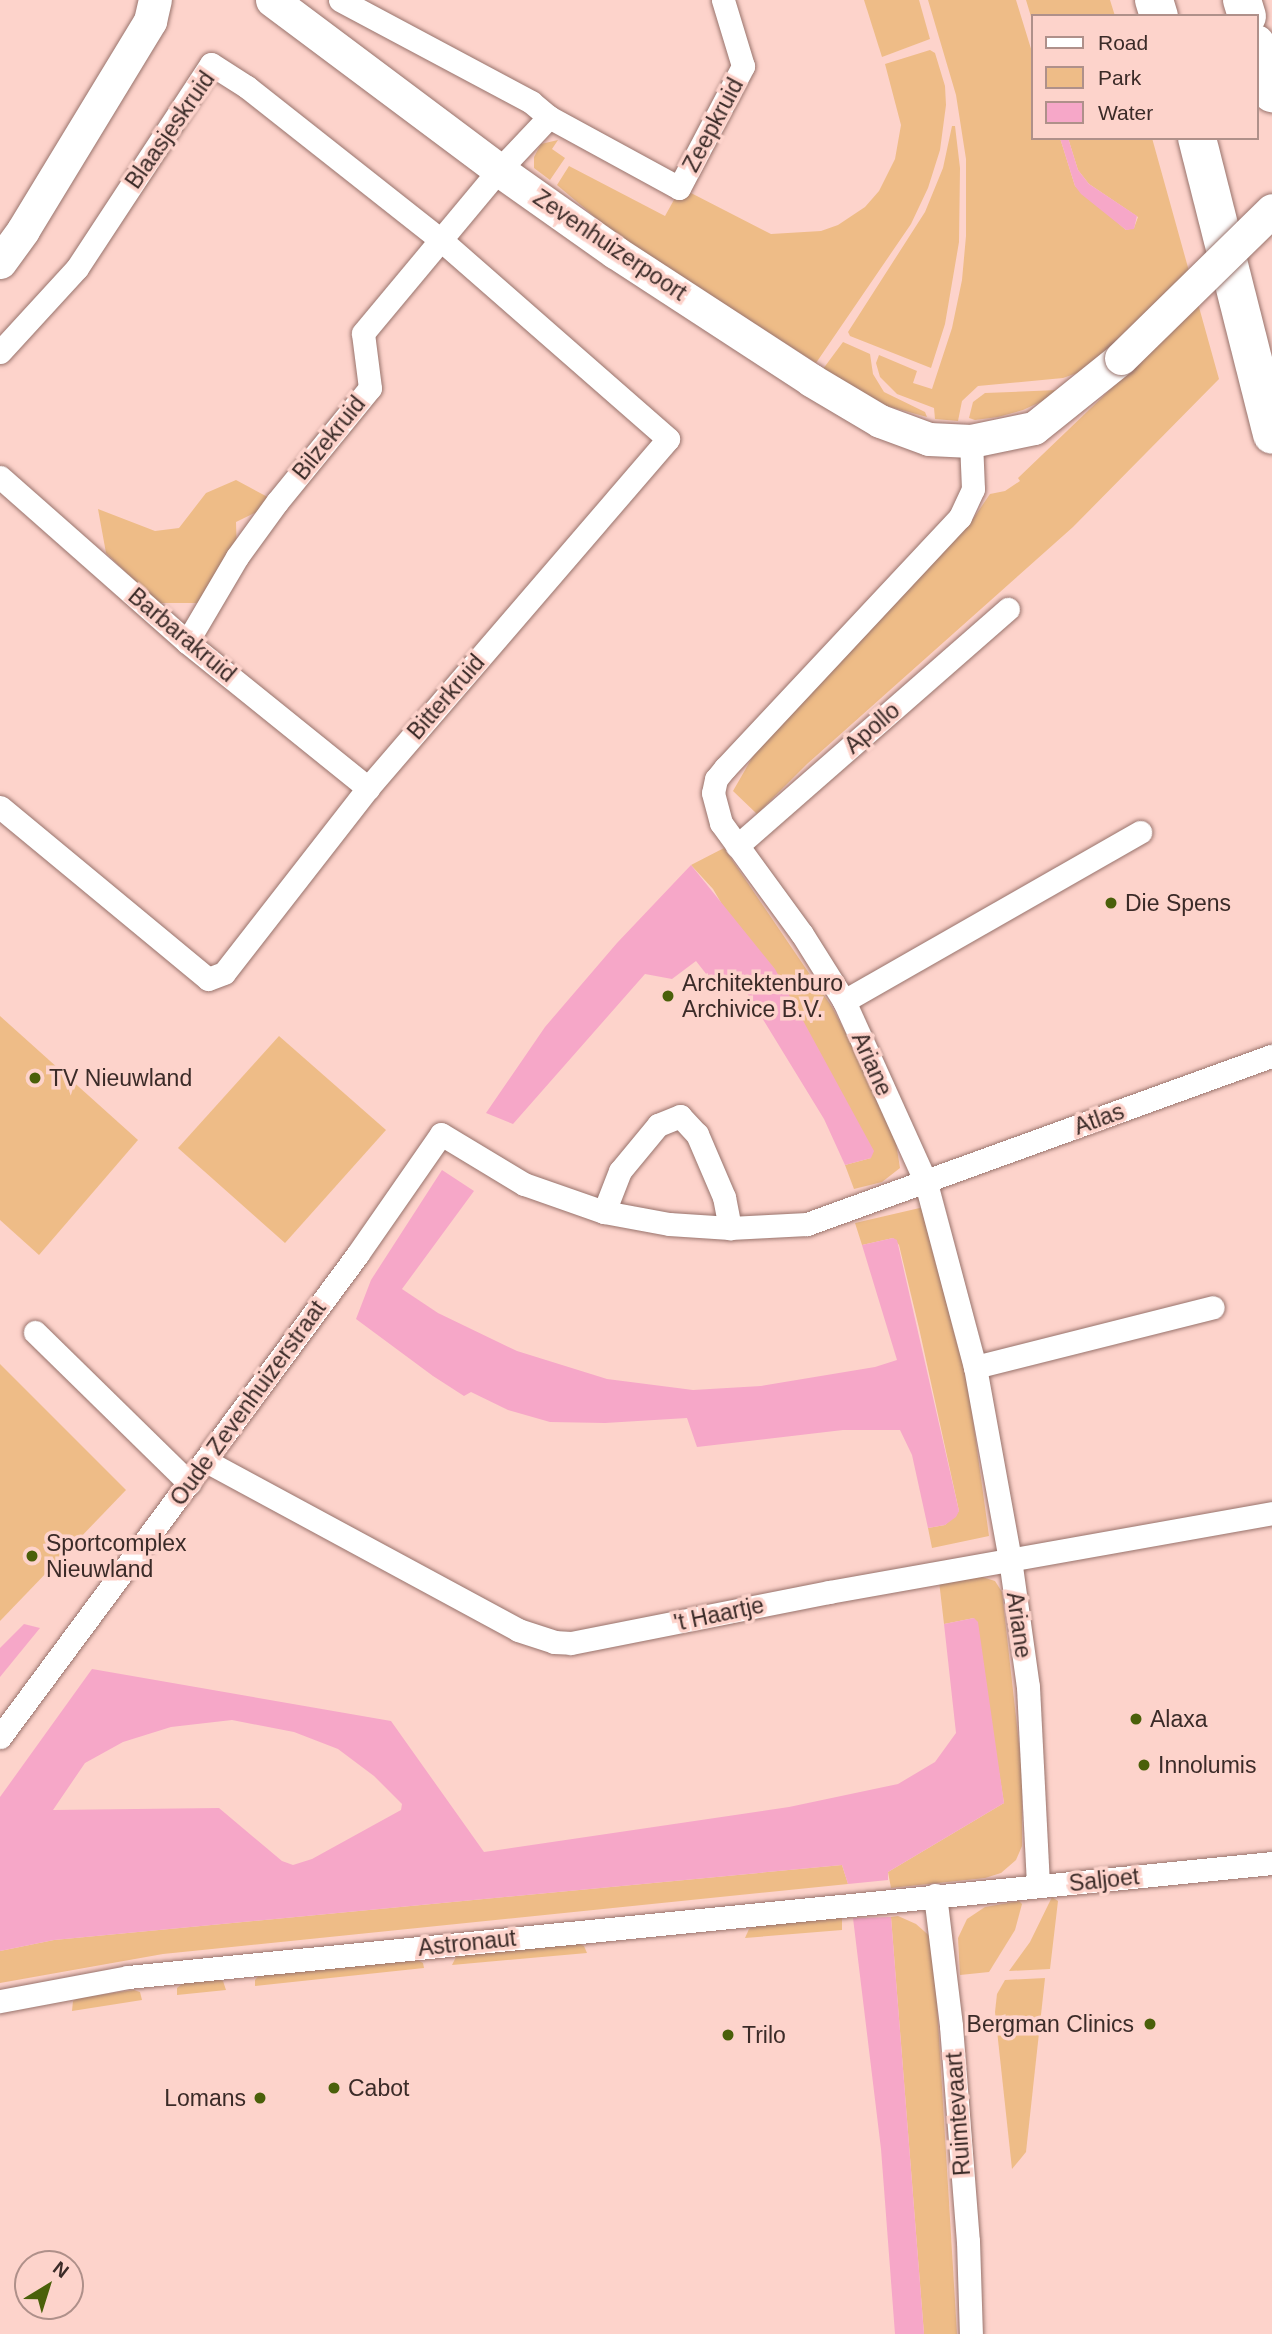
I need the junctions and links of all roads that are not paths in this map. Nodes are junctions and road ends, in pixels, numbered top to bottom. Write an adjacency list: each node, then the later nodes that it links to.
1 (272, 0): 9 (street, Zevenhuizerpoort)
2 (340, 0): 7 (street, Zeepkruid)
3 (723, 0): 7 (street, Zeepkruid)
4 (152, 10): 12 (street)
5 (1258, 50): 6 (highway)
6 (1272, 93)
7 (549, 117): 9 (street)
8 (1197, 140): 14 (highway)
9 (499, 170): 11 (street, Bilzekruid); 15 (street, Zevenhuizerpoort)
10 (1272, 210): 15 (street, Zevenhuizerpoort, bridge)
11 (441, 240): 13 (street, Blaasjeskruid); 18 (street, Bilzekruid); 19 (street, Bitterkruid)
12 (0, 262)
13 (0, 352)
14 (1272, 435)
15 (971, 441): 22 (street, Ariane)
16 (0, 477): 18 (street, Barbarakruid)
17 (1007, 609): 22 (street, Apollo)
18 (187, 642): 19 (street, Barbarakruid)
19 (368, 788): 20 (street, Bitterkruid)
20 (0, 807)
21 (1140, 832): 23 (street)
22 (737, 846): 23 (street, Ariane)
23 (844, 1001): 26 (street, Ariane)
24 (1272, 1056): 26 (street, Atlas)
25 (441, 1134): 27 (street, Atlas); 32 (street, Oude Zevenhuizerstraat)
26 (926, 1182): 28 (street, Atlas); 31 (street, Ariane)
27 (604, 1212): 28 (street, Atlas); 28 (street)
28 (730, 1228)
29 (1213, 1307): 31 (street)
30 (34, 1332): 33 (street)
31 (975, 1367): 35 (street, Ariane)
32 (205, 1461): 33 (street, Oude Zevenhuizerstraat); 35 (street, 't Haartje)
33 (189, 1483): 36 (street, Oude Zevenhuizerstraat)
34 (1272, 1513): 35 (street, 't Haartje)
35 (1010, 1559): 38 (street, Ariane)
36 (0, 1737)
37 (1272, 1863): 38 (street, Saljoet)
38 (1038, 1886): 39 (street, Saljoet)
39 (935, 1895): 40 (street, Astronaut); 41 (street, Ruimtevaart)
40 (0, 2001)
41 (971, 2334)

